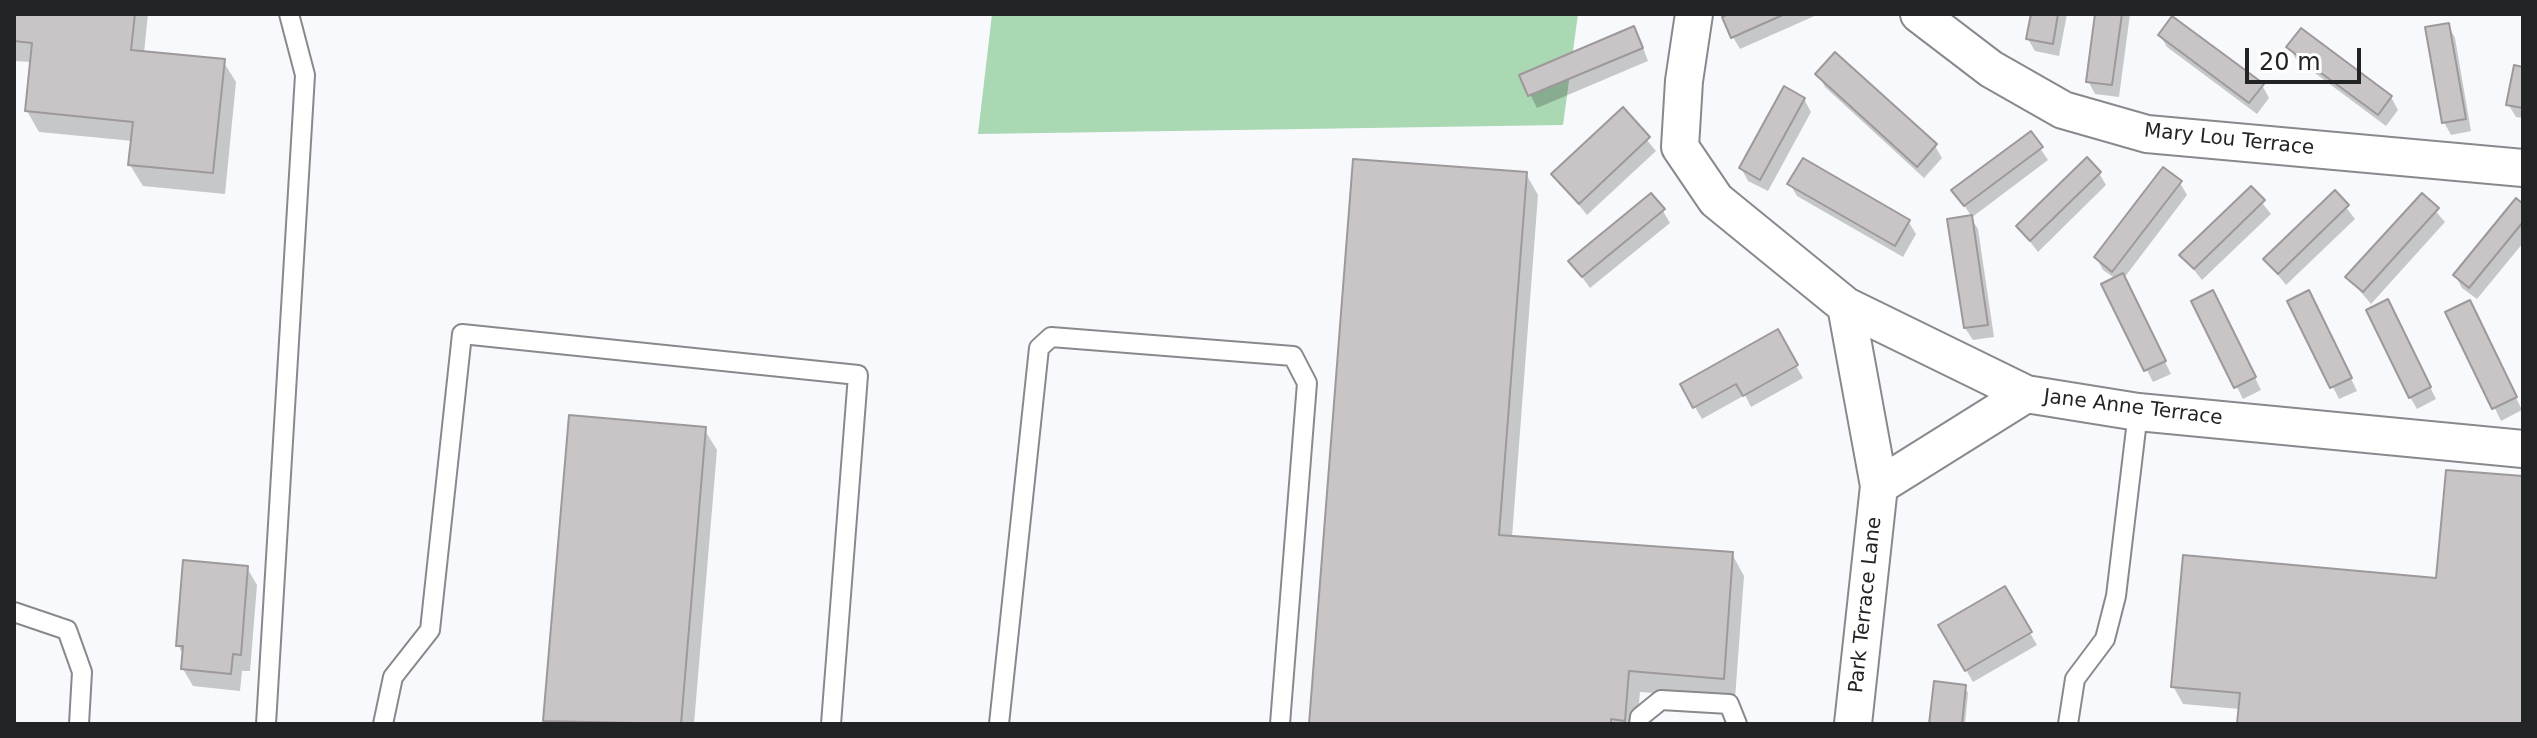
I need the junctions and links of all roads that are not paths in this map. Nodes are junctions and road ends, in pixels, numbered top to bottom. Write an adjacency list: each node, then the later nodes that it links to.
1 (289, 14): 12 (lane)
2 (1694, 14): 5 (street)
3 (1919, 14): 4 (street, Mary Lou Terrace)
4 (2523, 168)
5 (1846, 306): 6 (street); 9 (street)
6 (2026, 394): 7 (street, Jane Anne Terrace); 9 (street, Jane Anne Terrace)
7 (2138, 412): 8 (street, Jane Anne Terrace); 20 (lane)
8 (2523, 449)
9 (1879, 486): 19 (street, Park Terrace Lane)
10 (14, 612): 11 (lane)
11 (79, 724)
12 (266, 724)
13 (383, 724): 14 (lane)
14 (831, 724)
15 (999, 724): 16 (lane)
16 (1280, 724)
17 (1639, 724): 18 (lane)
18 (1737, 724)
19 (1853, 724)
20 (2068, 724)

